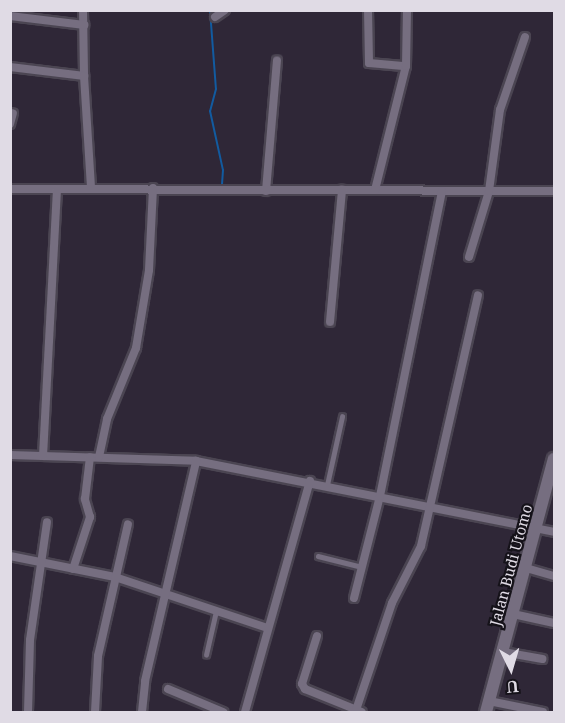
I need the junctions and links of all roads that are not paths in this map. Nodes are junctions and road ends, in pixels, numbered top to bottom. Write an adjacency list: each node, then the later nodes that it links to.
1 (83, 10): 7 (street)
2 (225, 10): 6 (street)
3 (368, 10): 10 (street)
4 (407, 10): 10 (street)
5 (10, 16): 7 (street)
6 (215, 17)
7 (84, 25): 12 (street)
8 (525, 37): 23 (street)
9 (277, 60): 21 (street)
10 (406, 66): 20 (street)
11 (10, 67): 12 (street)
12 (84, 76): 15 (street)
13 (13, 113): 14 (street)
14 (10, 124)
15 (91, 188): 16 (street); 18 (street)
16 (153, 188): 21 (street); 31 (street)
17 (10, 189): 18 (street)
18 (57, 189): 30 (street)
19 (342, 190): 20 (street); 21 (street); 27 (street)
20 (375, 190): 22 (street)
21 (266, 191)
22 (442, 191): 23 (street); 36 (street)
23 (489, 191): 24 (street); 25 (street)
24 (555, 191)
25 (469, 257)
26 (478, 295): 37 (street)
27 (330, 322)
28 (342, 417): 35 (lane)
29 (10, 454): 30 (street)
30 (43, 456): 31 (street)
31 (94, 457): 33 (street); 47 (street)
32 (555, 459): 40 (street, Jalan Budi Utomo)
33 (196, 461): 34 (street); 50 (street)
34 (310, 481): 35 (street); 55 (street)
35 (327, 485): 36 (street)
36 (380, 496): 37 (street); 45 (street)
37 (432, 506): 40 (street); 62 (street)
38 (47, 522): 44 (street)
39 (128, 524): 49 (street)
40 (536, 527): 41 (street); 46 (street, Jalan Budi Utomo)
41 (555, 532)
42 (10, 556): 44 (street)
43 (318, 556): 45 (lane)
44 (40, 561): 47 (street); 63 (street)
45 (363, 568): 51 (street)
46 (526, 568): 48 (street); 53 (street, Jalan Budi Utomo)
47 (73, 569): 49 (street)
48 (555, 576)
49 (116, 577): 50 (street); 64 (street)
50 (167, 592): 52 (street); 65 (street)
51 (354, 598)
52 (216, 609): 55 (street); 58 (lane)
53 (513, 614): 54 (street); 57 (street, Jalan Budi Utomo)
54 (555, 624)
55 (267, 628): 67 (street)
56 (317, 636): 62 (street)
57 (503, 652): 59 (street); 61 (street, Jalan Budi Utomo)
58 (206, 655)
59 (542, 658)
60 (168, 688): 66 (street)
61 (488, 707): 68 (street)
62 (359, 711)
63 (28, 712)
64 (95, 712)
65 (142, 712)
66 (223, 712)
67 (245, 712)
68 (543, 712)

